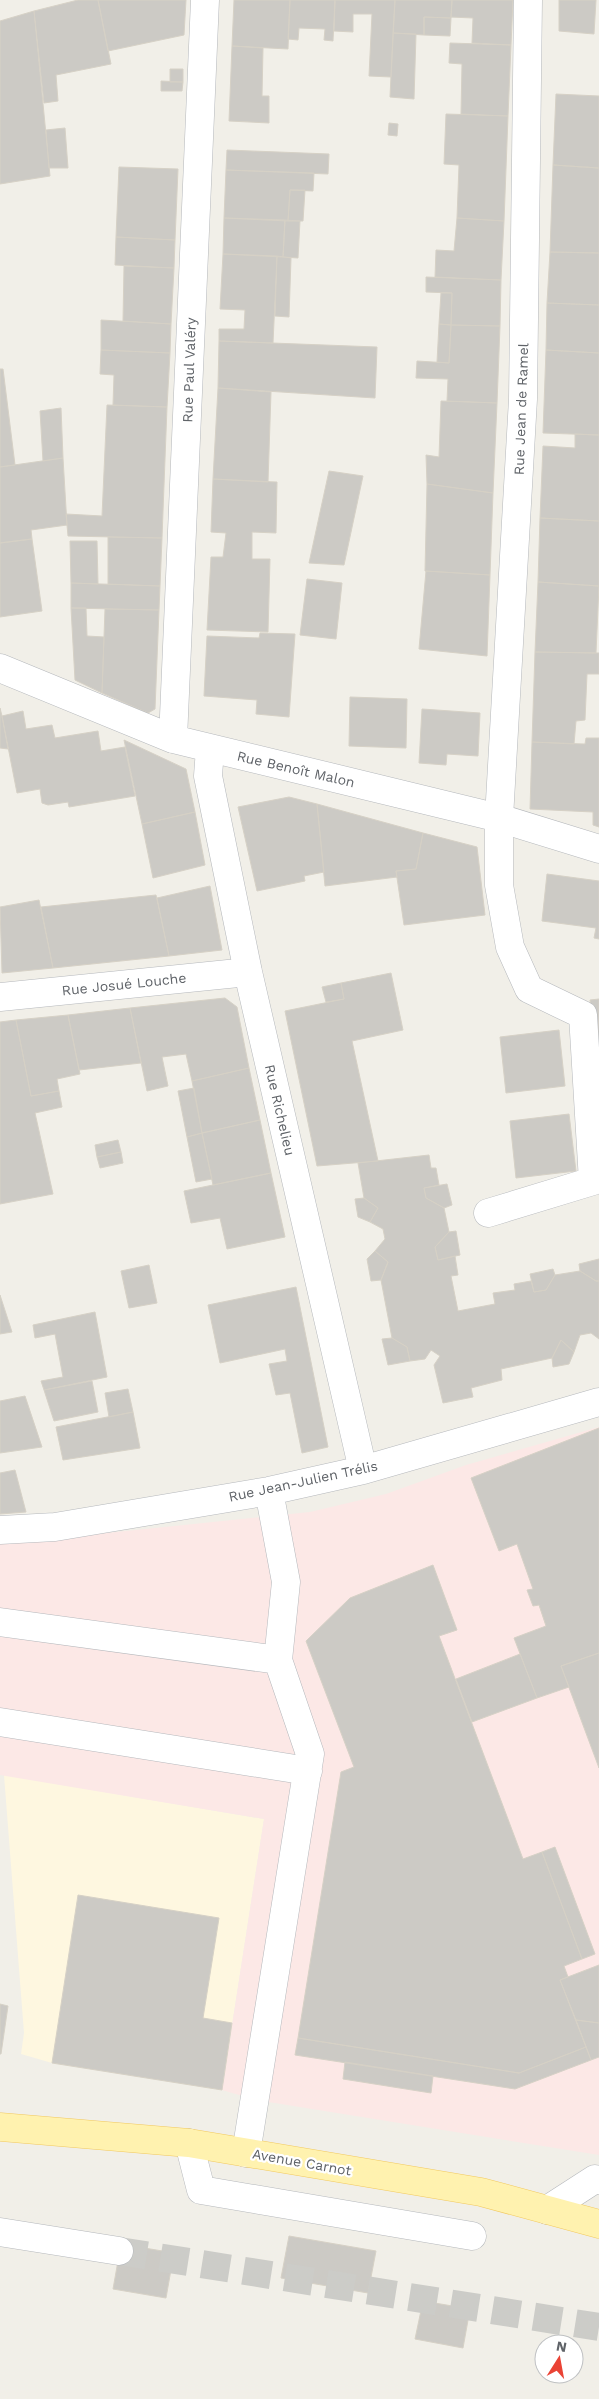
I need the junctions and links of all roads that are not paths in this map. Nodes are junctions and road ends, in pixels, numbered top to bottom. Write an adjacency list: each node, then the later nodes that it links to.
1 (205, 0): 4 (street, Rue Paul Valéry)
2 (528, 0): 6 (street, Rue Jean de Ramel)
3 (0, 668): 4 (street, Rue Benoît Malon)
4 (173, 739): 5 (street, Rue Benoît Malon)
5 (210, 749): 6 (street, Rue Benoît Malon); 8 (street, Rue Richelieu)
6 (499, 818): 7 (street, Rue Benoît Malon); 10 (street, Rue Jean de Ramel)
7 (599, 848)
8 (248, 972): 9 (street, Rue Josué Louche); 12 (street, Rue Richelieu)
9 (0, 997)
10 (488, 1213)
11 (599, 1402): 12 (street, Rue Jean-Julien Trélis)
12 (363, 1470): 13 (street, Rue Jean-Julien Trélis)
13 (269, 1491): 14 (street, Rue Jean-Julien Trélis); 16 (street)
14 (0, 1530)
15 (0, 1622): 16 (street)
16 (278, 1660): 18 (street)
17 (0, 1722): 18 (street)
18 (308, 1771): 21 (street)
19 (0, 2127): 20 (main road, Avenue Carnot)
20 (189, 2143): 21 (main road, Avenue Carnot); 26 (street)
21 (246, 2153): 23 (main road, Avenue Carnot)
22 (599, 2180): 23 (street)
23 (547, 2210): 24 (main road, Avenue Carnot)
24 (599, 2224)
25 (0, 2232): 27 (street)
26 (472, 2236)
27 (119, 2251)

